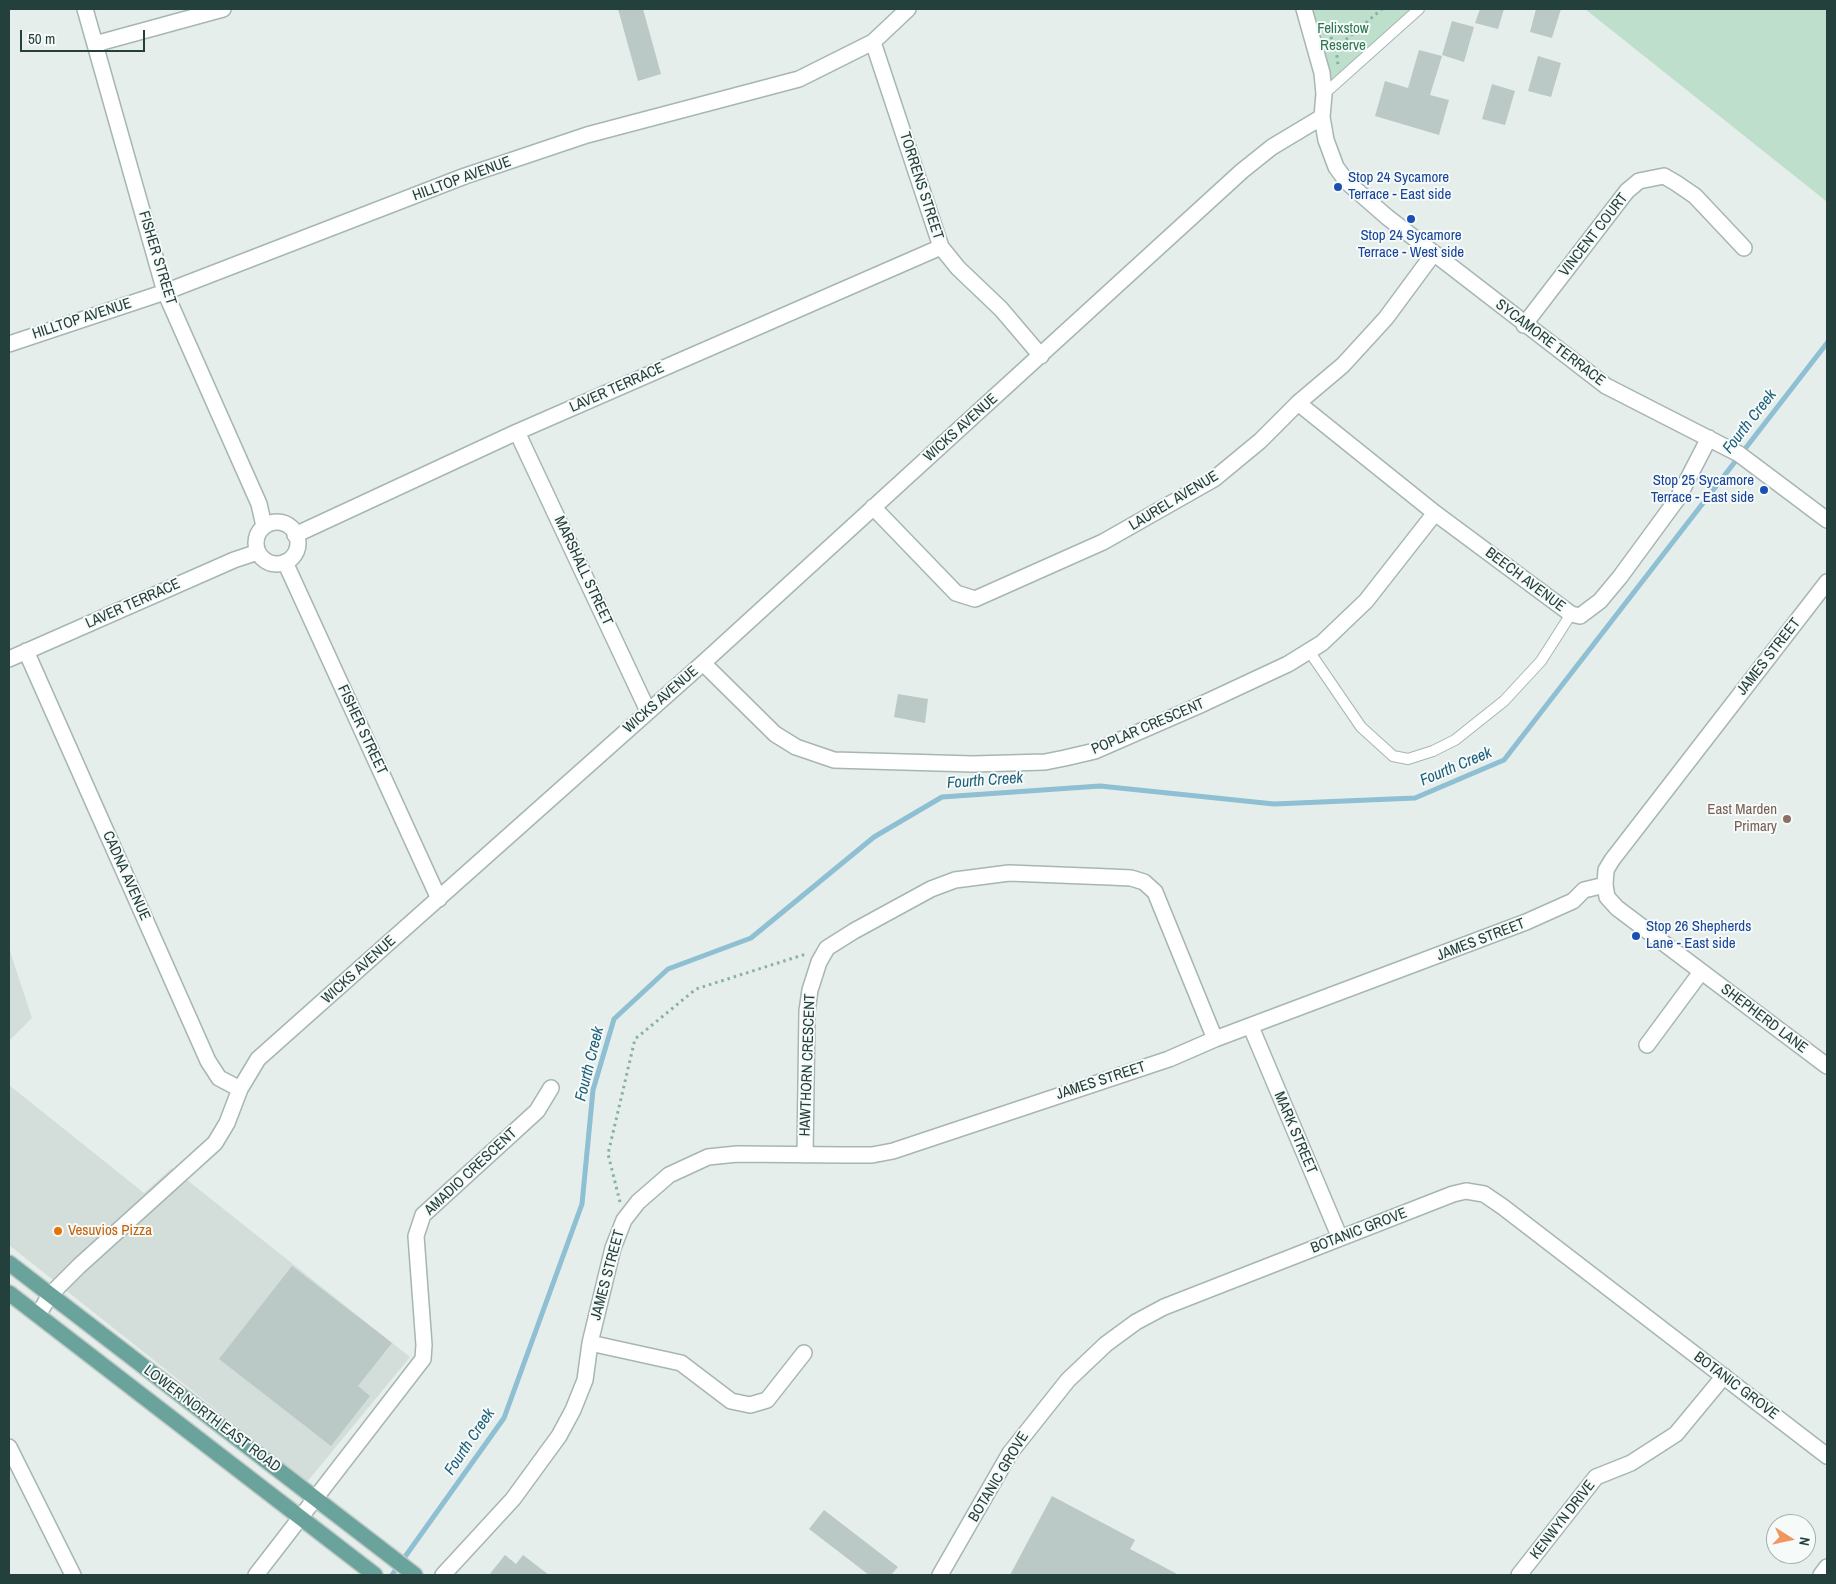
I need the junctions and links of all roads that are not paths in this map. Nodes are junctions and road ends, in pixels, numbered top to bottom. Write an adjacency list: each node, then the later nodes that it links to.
1 (85, 9): 7 (street, FISHER STREET)
2 (222, 9): 7 (street)
3 (908, 9): 6 (street, HILLTOP AVENUE)
4 (1304, 9): 8 (street, SYCAMORE TERRACE)
5 (1419, 9): 8 (lane)
6 (873, 42): 10 (street, TORRENS STREET); 13 (street, HILLTOP AVENUE)
7 (95, 44): 13 (street, FISHER STREET)
8 (1324, 94): 9 (street, SYCAMORE TERRACE)
9 (1322, 117): 12 (street, SYCAMORE TERRACE); 16 (street, WICKS AVENUE)
10 (940, 247): 16 (street, TORRENS STREET); 18 (street, LAVER TERRACE)
11 (1744, 248): 14 (street, VINCENT COURT)
12 (1434, 253): 14 (street, SYCAMORE TERRACE); 17 (street, LAUREL AVENUE)
13 (165, 292): 15 (street, HILLTOP AVENUE); 23 (street, FISHER STREET)
14 (1524, 325): 19 (street, SYCAMORE TERRACE)
15 (9, 344)
16 (1041, 356): 20 (street, WICKS AVENUE)
17 (1298, 403): 20 (street, LAUREL AVENUE); 21 (street, BEECH AVENUE)
18 (517, 432): 24 (street, LAVER TERRACE); 33 (street, MARSHALL STREET)
19 (1709, 438): 22 (street, SYCAMORE TERRACE); 28 (street, BEECH AVENUE)
20 (873, 507): 32 (street, WICKS AVENUE)
21 (1435, 513): 28 (street, BEECH AVENUE); 30 (street, POPLAR CRESCENT)
22 (1827, 520)
23 (264, 526): 24 (street); 25 (street)
24 (295, 536): 26 (street)
25 (258, 552): 26 (street); 29 (street, LAVER TERRACE)
26 (284, 562): 35 (street, FISHER STREET)
27 (1827, 582): 34 (street, JAMES STREET)
28 (1571, 614): 30 (lane)
29 (26, 651): 31 (street, LAVER TERRACE); 42 (street, CADNA AVENUE)
30 (1309, 651): 32 (street, POPLAR CRESCENT)
31 (9, 659)
32 (703, 663): 33 (street, WICKS AVENUE)
33 (648, 710): 35 (street, WICKS AVENUE)
34 (1605, 885): 36 (street, SHEPHERD LANE); 37 (street, JAMES STREET)
35 (439, 899): 42 (street, WICKS AVENUE)
36 (1701, 972): 39 (street); 40 (street, SHEPHERD LANE)
37 (1251, 1027): 38 (street, JAMES STREET); 44 (street, MARK STREET)
38 (1215, 1039): 43 (street, JAMES STREET); 43 (street, HAWTHORN CRESCENT)
39 (1647, 1045)
40 (1827, 1066)
41 (552, 1088): 54 (street, AMADIO CRESCENT)
42 (240, 1089): 47 (street, WICKS AVENUE)
43 (805, 1155): 49 (street, JAMES STREET)
44 (1340, 1238): 51 (street, BOTANIC GROVE); 62 (street, BOTANIC GROVE)
45 (9, 1263): 47 (main road, LOWER NORTH EAST ROAD)
46 (9, 1293): 48 (main road, LOWER NORTH EAST ROAD)
47 (50, 1295): 48 (street, WICKS AVENUE); 54 (main road, LOWER NORTH EAST ROAD)
48 (38, 1315): 55 (main road, LOWER NORTH EAST ROAD)
49 (590, 1343): 50 (street); 61 (street, JAMES STREET)
50 (804, 1354)
51 (1724, 1376): 53 (street, BOTANIC GROVE); 63 (street, KENWYN DRIVE)
52 (9, 1447): 58 (street)
53 (1827, 1456)
54 (315, 1498): 55 (street, AMADIO CRESCENT); 57 (main road, LOWER NORTH EAST ROAD)
55 (300, 1517): 59 (street, AMADIO CRESCENT); 60 (main road, LOWER NORTH EAST ROAD)
56 (1827, 1567): 64 (street)
57 (412, 1573)
58 (74, 1575)
59 (256, 1575)
60 (375, 1575)
61 (444, 1575)
62 (940, 1575)
63 (1519, 1575)
64 (1821, 1575)

